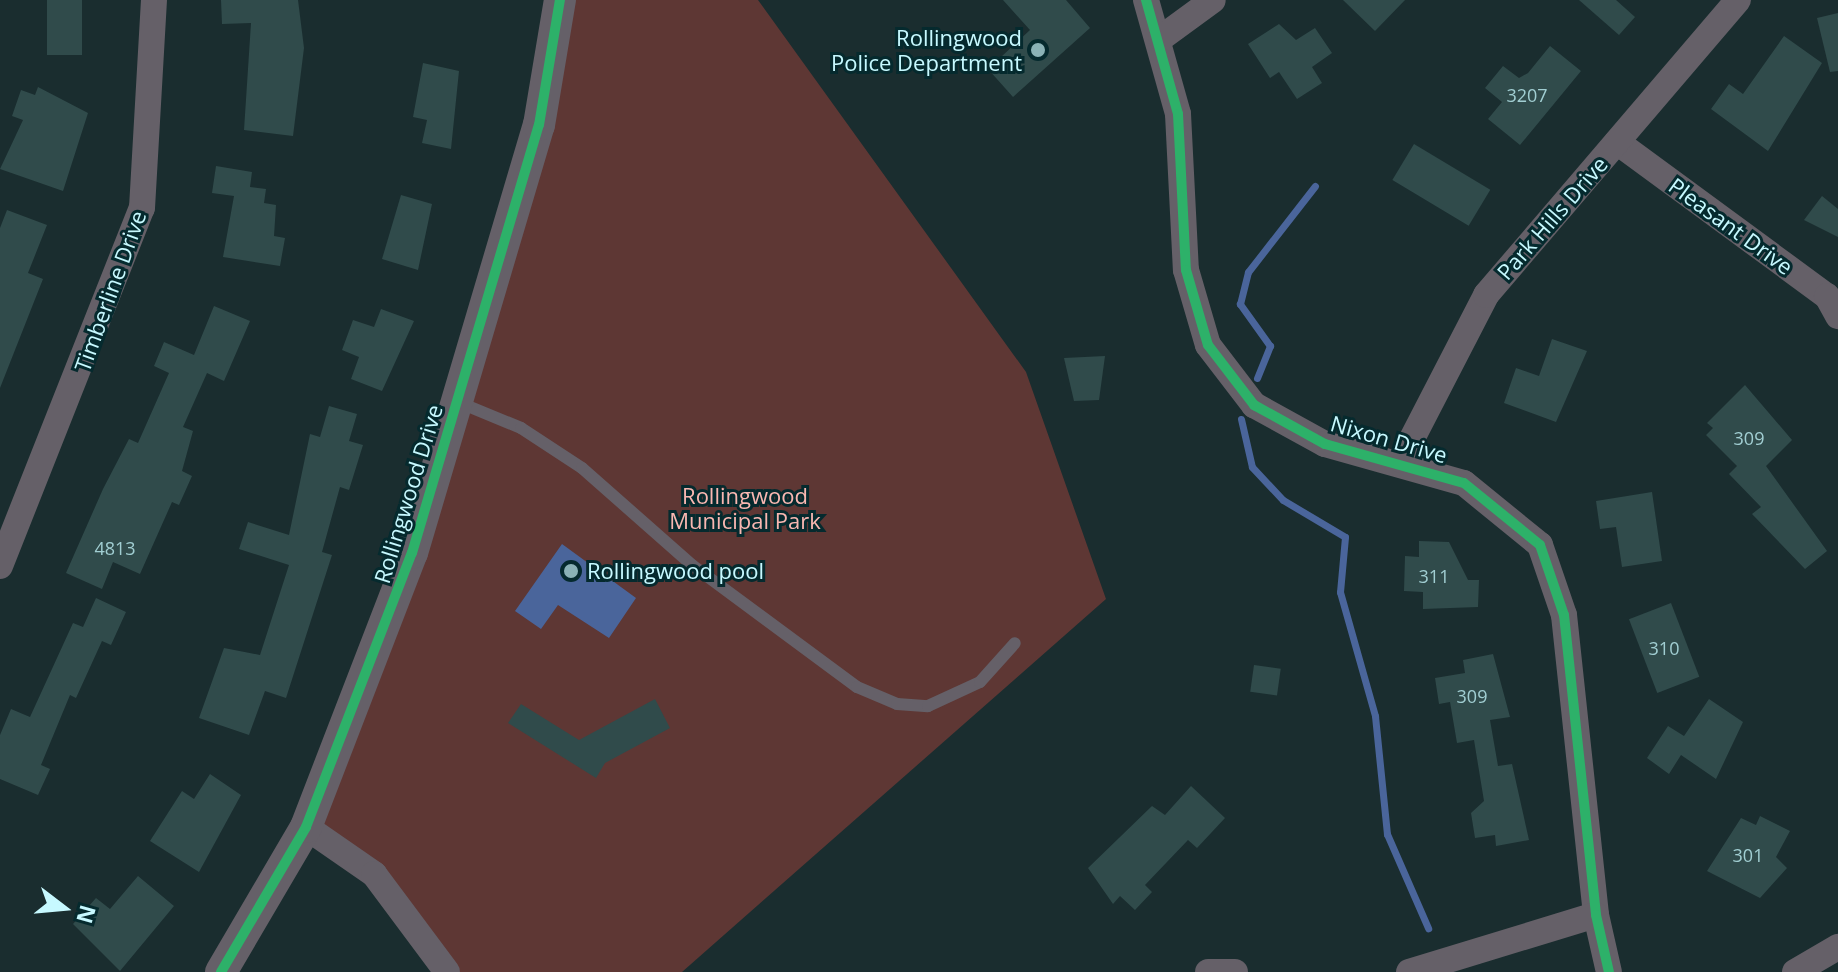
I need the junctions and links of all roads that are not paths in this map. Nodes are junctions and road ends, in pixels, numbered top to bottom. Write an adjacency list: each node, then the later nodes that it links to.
1 (154, 0): 11 (street, Timberline Drive)
2 (560, 0): 9 (street, Rollingwood Drive)
3 (1146, 0): 6 (street, Nixon Drive)
4 (1213, 0): 6 (street)
5 (1738, 0): 7 (street, Park Hills Drive)
6 (1161, 38): 10 (street, Nixon Drive)
7 (1617, 142): 8 (street, Pleasant Drive); 10 (street, Park Hills Drive)
8 (1838, 316)
9 (458, 402): 12 (lane); 13 (street, Rollingwood Drive)
10 (1401, 460): 14 (street, Nixon Drive)
11 (0, 566)
12 (1015, 643)
13 (306, 827): 16 (street, Rollingwood Drive); 17 (street)
14 (1596, 915): 20 (street); 21 (street, Nixon Drive)
15 (1838, 947): 22 (street)
16 (221, 972)
17 (447, 972)
18 (1208, 972): 19 (street)
19 (1235, 972)
20 (1409, 972)
21 (1609, 972)
22 (1795, 972)

